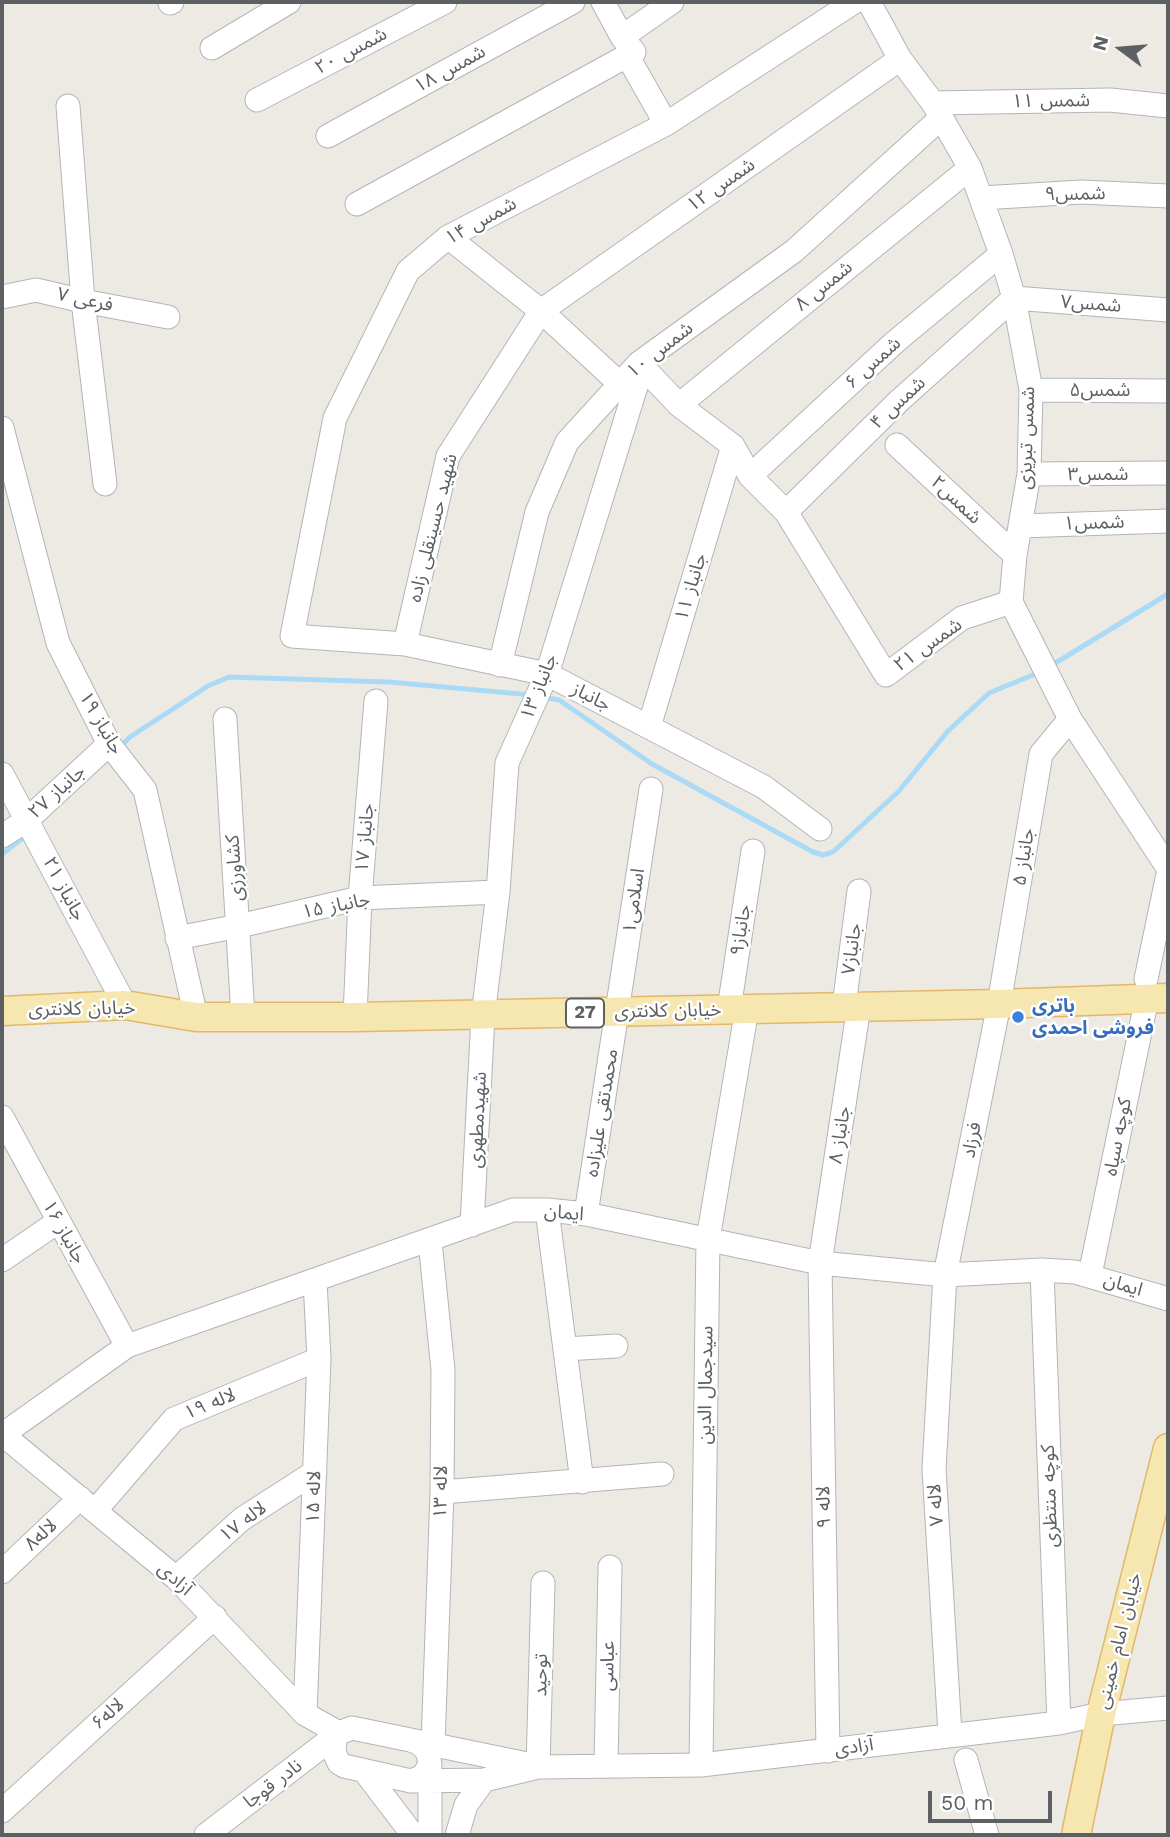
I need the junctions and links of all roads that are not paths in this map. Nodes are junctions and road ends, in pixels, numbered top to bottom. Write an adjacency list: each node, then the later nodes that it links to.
1 (289, 2): 8 (street)
2 (444, 2): 11 (street, شمس ۲۰)
3 (572, 2): 16 (street, شمس ۱۸)
4 (603, 2): 9 (street)
5 (673, 2): 9 (street)
6 (854, 2): 15 (street, شمس ۱۴)
7 (869, 2): 10 (street, شمس تبریزی)
8 (212, 48)
9 (628, 49): 15 (street); 20 (street)
10 (900, 59): 14 (street, شمس تبریزی); 27 (street, شمس ۱۲)
11 (257, 100)
12 (68, 106): 25 (street)
13 (1168, 106): 14 (street, شمس ۱۱)
14 (937, 110): 17 (street, شمس تبریزی); 29 (street, شمس ۱۰)
15 (666, 124): 21 (street, شمس ۱۴)
16 (328, 136)
17 (970, 168): 19 (street, شمس تبریزی); 33 (street, شمس ۸)
18 (1168, 196): 19 (street, شمس۹)
19 (982, 198): 22 (street, شمس تبریزی)
20 (357, 204)
21 (448, 237): 27 (street); 46 (street, شمس ۱۴)
22 (1001, 254): 24 (street, شمس تبریزی); 39 (street, شمس ۶)
23 (2, 297): 25 (street, فرعی ۷)
24 (1014, 298): 26 (street, شمس۷); 31 (street, شمس تبریزی); 41 (street, شمس ۴)
25 (83, 301): 28 (street, فرعی ۷); 40 (street)
26 (1168, 310)
27 (541, 311): 30 (street); 47 (street, شهید حسینقلی زاده)
28 (168, 317)
29 (641, 365): 30 (street, شمس ۱۰); 33 (street); 49 (street, جانباز ۱۳)
30 (619, 383): 48 (street, شمس ۱۰)
31 (1031, 390): 32 (street, شمس۵); 38 (street, شمس تبریزی)
32 (1168, 391)
33 (679, 405): 36 (street)
34 (2, 428): 54 (street, جانباز ۱۹)
35 (897, 445): 44 (street, شمس۲)
36 (733, 446): 39 (street); 53 (street, جانباز ۱۱)
37 (1168, 473): 38 (street, شمس۳)
38 (1029, 474): 43 (street, شمس تبریزی)
39 (750, 476): 41 (street)
40 (105, 484)
41 (786, 512): 45 (street, شمس ۲۱)
42 (1168, 521): 43 (street, شمس۱)
43 (1020, 526): 44 (street, شمس تبریزی)
44 (1015, 555): 45 (street, شمس تبریزی)
45 (1011, 602): 52 (street)
46 (292, 636): 47 (street, جانباز)
47 (405, 644): 48 (street, جانباز)
48 (500, 665): 49 (street, جانباز)
49 (547, 674): 53 (street, جانباز); 64 (street, جانباز ۱۳)
50 (376, 701): 65 (street, جانباز ۱۷)
51 (225, 719): 66 (street, کشاورزی)
52 (1070, 719): 61 (street); 69 (street, جانباز ۵)
53 (649, 727): 58 (street, جانباز)
54 (109, 744): 57 (street, جانباز ۲۷); 67 (street, جانباز ۱۹)
55 (2, 774): 57 (street, جانباز ۲۱)
56 (651, 789): 74 (street, اسلامی۱)
57 (27, 820): 59 (street, جانباز ۲۷); 70 (street, جانباز ۲۱)
58 (820, 829)
59 (2, 836)
60 (753, 851): 72 (street, جانباز۹)
61 (1168, 868)
62 (1168, 874): 68 (street, کوچه سپاه)
63 (859, 891): 71 (street, جانباز۷)
64 (498, 892): 65 (street, جانباز ۱۵); 76 (street, جانباز ۱۳)
65 (360, 898): 66 (street, جانباز ۱۵); 78 (street, جانباز ۱۷)
66 (239, 926): 67 (street, جانباز ۱۵); 75 (street, کشاورزی)
67 (177, 938): 77 (street, جانباز ۱۹)
68 (1154, 992): 69 (main road, خیابان کلانتری / 27); 90 (street, کوچه سپاه)
69 (999, 1004): 71 (main road, خیابان کلانتری / 27); 89 (street, فرزاد)
70 (125, 1005): 73 (main road, خیابان کلانتری / 27); 77 (main road, خیابان کلانتری / 27)
71 (852, 1006): 72 (main road, خیابان کلانتری / 27); 87 (street, جانباز ۸)
72 (738, 1009): 74 (main road, خیابان کلانتری / 27); 84 (street, سیدجمال الدین)
73 (2, 1011)
74 (618, 1012): 76 (main road, خیابان کلانتری / 27); 81 (street, محمدتقی علیزاده)
75 (243, 1016): 77 (main road, خیابان کلانتری / 27); 78 (main road, خیابان کلانتری / 27)
76 (483, 1016): 78 (main road, خیابان کلانتری / 27); 83 (street, شهیدمطهری)
77 (196, 1017)
78 (355, 1017)
79 (2, 1117): 82 (street, جانباز ۱۶)
80 (547, 1210): 81 (street, ایمان); 83 (street, ایمان); 95 (street)
81 (586, 1214): 84 (street, ایمان)
82 (59, 1221): 86 (street); 93 (street, جانباز ۱۶)
83 (472, 1224): 85 (street, ایمان)
84 (708, 1240): 87 (street, ایمان); 120 (street, سیدجمال الدین)
85 (430, 1241): 91 (street, ایمان); 102 (street, لاله ۱۳)
86 (2, 1260)
87 (820, 1263): 89 (street, ایمان); 116 (street, لاله ۹)
88 (1042, 1270): 89 (street, ایمان); 90 (street, ایمان); 113 (street, کوچه منتظری)
89 (945, 1275): 115 (street, لاله ۷)
90 (1090, 1275): 92 (street, ایمان)
91 (315, 1280): 93 (street, ایمان); 96 (street, لاله ۱۵)
92 (1168, 1299)
93 (127, 1346): 97 (street, ایمان)
94 (616, 1346): 95 (street)
95 (565, 1349): 101 (street)
96 (319, 1359): 99 (street, لاله ۱۵); 104 (street, لاله ۱۹)
97 (2, 1434): 104 (street, آزادی)
98 (1168, 1448): 103 (main road, خیابان امام خمینی)
99 (315, 1472): 107 (street, لاله ۱۷); 111 (street, لاله ۱۵)
100 (662, 1474): 101 (street)
101 (582, 1482): 102 (street)
102 (442, 1492): 118 (street, لاله ۱۳)
103 (1162, 1497): 112 (main road, خیابان امام خمینی)
104 (88, 1505): 106 (street, لاله۸); 107 (street, آزادی)
105 (610, 1567): 119 (street, عباسی)
106 (2, 1572)
107 (176, 1578): 109 (street, آزادی)
108 (543, 1583): 121 (street, توحید)
109 (215, 1617): 111 (street, آزادی); 125 (street, لاله۶)
110 (1168, 1708): 112 (street, آزادی)
111 (305, 1714): 114 (street, آزادی)
112 (1101, 1714): 113 (street, آزادی); 131 (main road, خیابان امام خمینی)
113 (1059, 1723): 115 (street, آزادی)
114 (339, 1733): 118 (street); 122 (street); 124 (street, نادر قوجا)
115 (950, 1734): 116 (street, آزادی)
116 (828, 1751): 120 (street, آزادی)
117 (966, 1760): 130 (street)
118 (423, 1762): 121 (street, آزادی); 122 (street); 123 (street, آزادی); 128 (street, لاله ۱۳)
119 (606, 1765): 120 (street, آزادی); 121 (street, آزادی)
120 (701, 1765)
121 (538, 1767): 123 (street, آزادی)
122 (354, 1769): 124 (street); 127 (street)
123 (484, 1780): 129 (street)
124 (264, 1791): 126 (street, نادر قوجا)
125 (2, 1811)
126 (206, 1835)
127 (413, 1835)
128 (430, 1835)
129 (457, 1835)
130 (987, 1835)
131 (1076, 1835)

